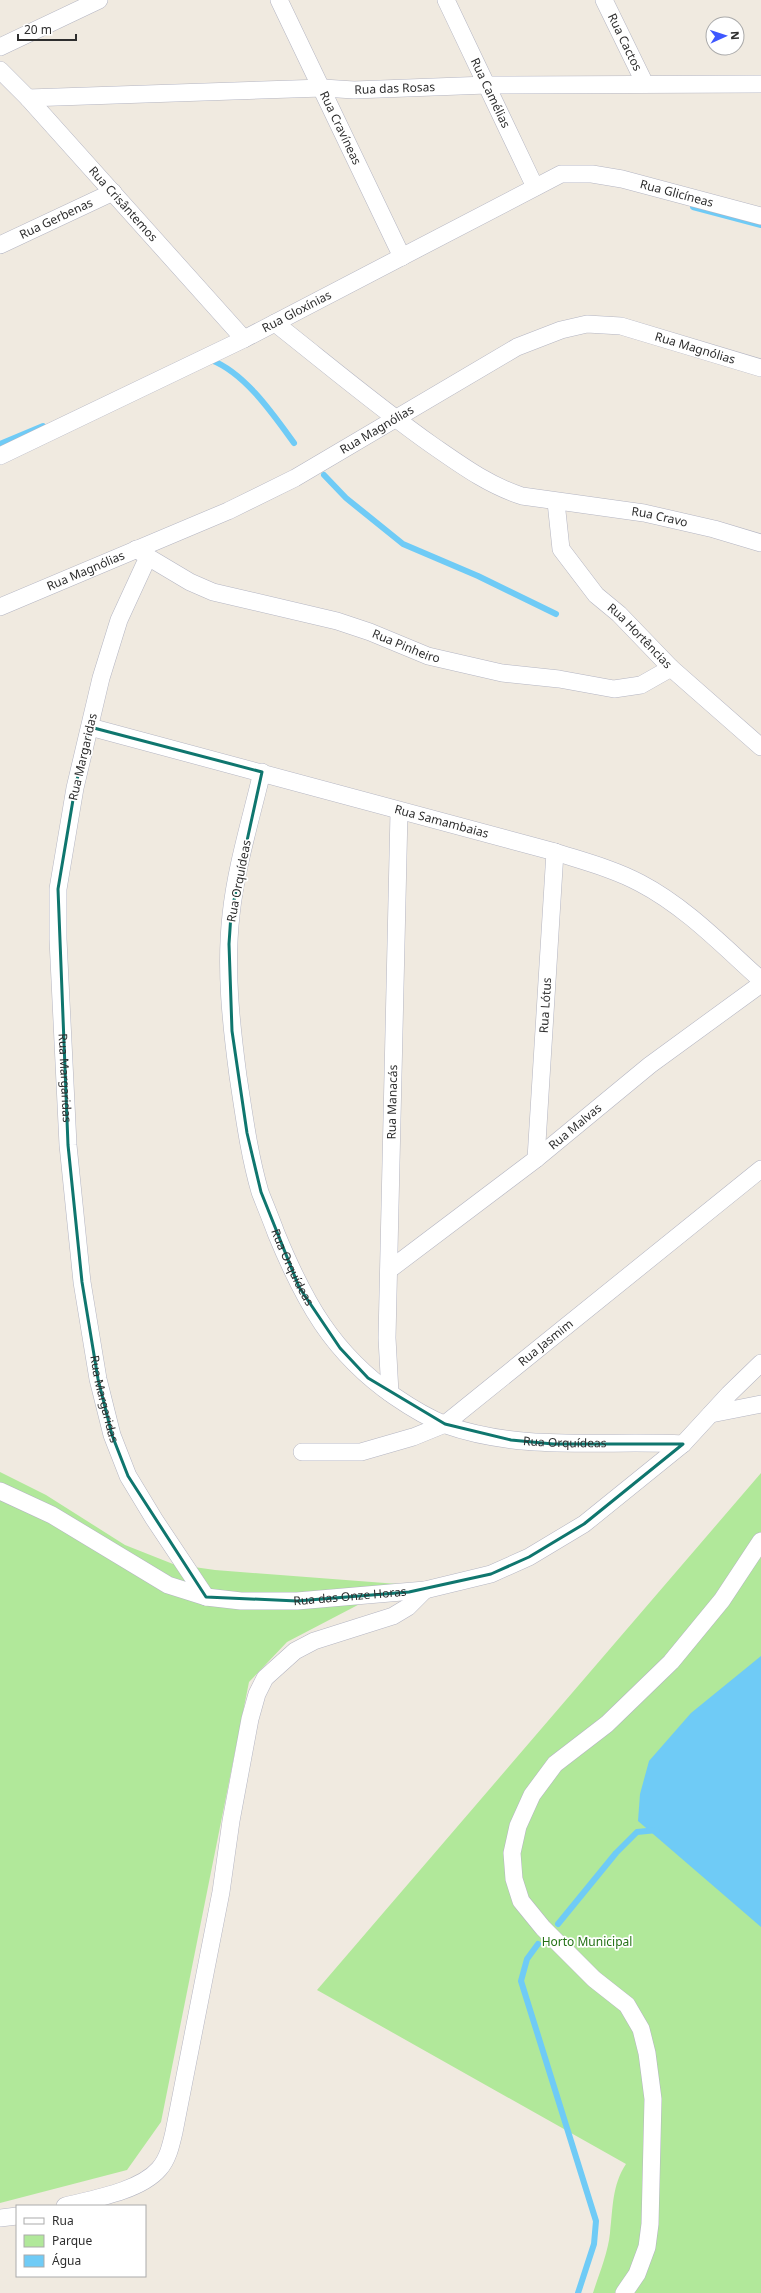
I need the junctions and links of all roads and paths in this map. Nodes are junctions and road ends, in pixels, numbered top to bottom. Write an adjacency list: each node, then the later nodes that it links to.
1 (99, 0): 5 (street)
2 (279, 0): 10 (street, Rua Cravíneas)
3 (446, 0): 9 (street, Rua Camélias)
4 (604, 0): 7 (street, Rua Cactos)
5 (0, 47)
6 (0, 70): 11 (street, Rua Crisântemos)
7 (645, 84): 8 (street, Rua das Rosas); 9 (street, Rua das Rosas)
8 (761, 84)
9 (487, 86): 10 (street, Rua das Rosas); 13 (street, Rua Camélias)
10 (323, 88): 11 (street, Rua das Rosas); 17 (street, Rua Cravíneas)
11 (28, 98): 14 (street, Rua Crisântemos)
12 (592, 174): 13 (street, Rua Gloxínias); 15 (street, Rua Glicíneas)
13 (535, 187): 17 (street, Rua Gloxínias)
14 (113, 192): 16 (street, Rua Gerbenas); 19 (street, Rua Crisântemos)
15 (761, 216)
16 (0, 245)
17 (402, 257): 18 (street, Rua Gloxínias)
18 (275, 323): 19 (street, Rua Gloxínias); 21 (street, Rua Cravo)
19 (244, 339): 22 (street, Rua Gloxínias)
20 (761, 368): 21 (street, Rua Magnólias)
21 (396, 419): 23 (street, Rua Cravo); 25 (street, Rua Magnólias)
22 (0, 456)
23 (556, 502): 24 (street, Rua Cravo); 27 (street, Rua Hortências)
24 (761, 543)
25 (142, 553): 26 (street, Rua Magnólias); 27 (street, Rua Pinheiro); 28 (street, Rua Margaridas)
26 (0, 607)
27 (671, 668): 29 (street, Rua Hortências)
28 (90, 727): 30 (street, Rua Samambaias); 48 (street, Rua Margaridas)
29 (761, 747)
30 (262, 772): 31 (street, Rua Samambaias); 39 (street, Rua Orquídeas)
31 (399, 812): 32 (street, Rua Samambaias); 37 (street, Rua Manacás)
32 (555, 852): 33 (street, Rua Samambaias); 35 (street, Rua Lótus)
33 (761, 980)
34 (761, 984): 35 (street, Rua Malvas)
35 (536, 1159): 37 (street, Rua Malvas)
36 (761, 1169): 42 (street, Rua Jasmim)
37 (389, 1270): 39 (street, Rua Manacás)
38 (761, 1363): 41 (street)
39 (390, 1393): 42 (street, Rua Orquídeas)
40 (761, 1404): 41 (street)
41 (711, 1414): 43 (street)
42 (445, 1424): 43 (street, Rua Orquídeas); 44 (street, Rua Jasmim)
43 (683, 1444): 47 (street, Rua das Onze Horas)
44 (302, 1452)
45 (0, 1491): 48 (street, Rua das Onze Horas)
46 (761, 1541): 52 (street)
47 (425, 1590): 48 (street, Rua das Onze Horas); 49 (street)
48 (206, 1597)
49 (69, 2205)
50 (16, 2216): 51 (street)
51 (0, 2218)
52 (624, 2293)

